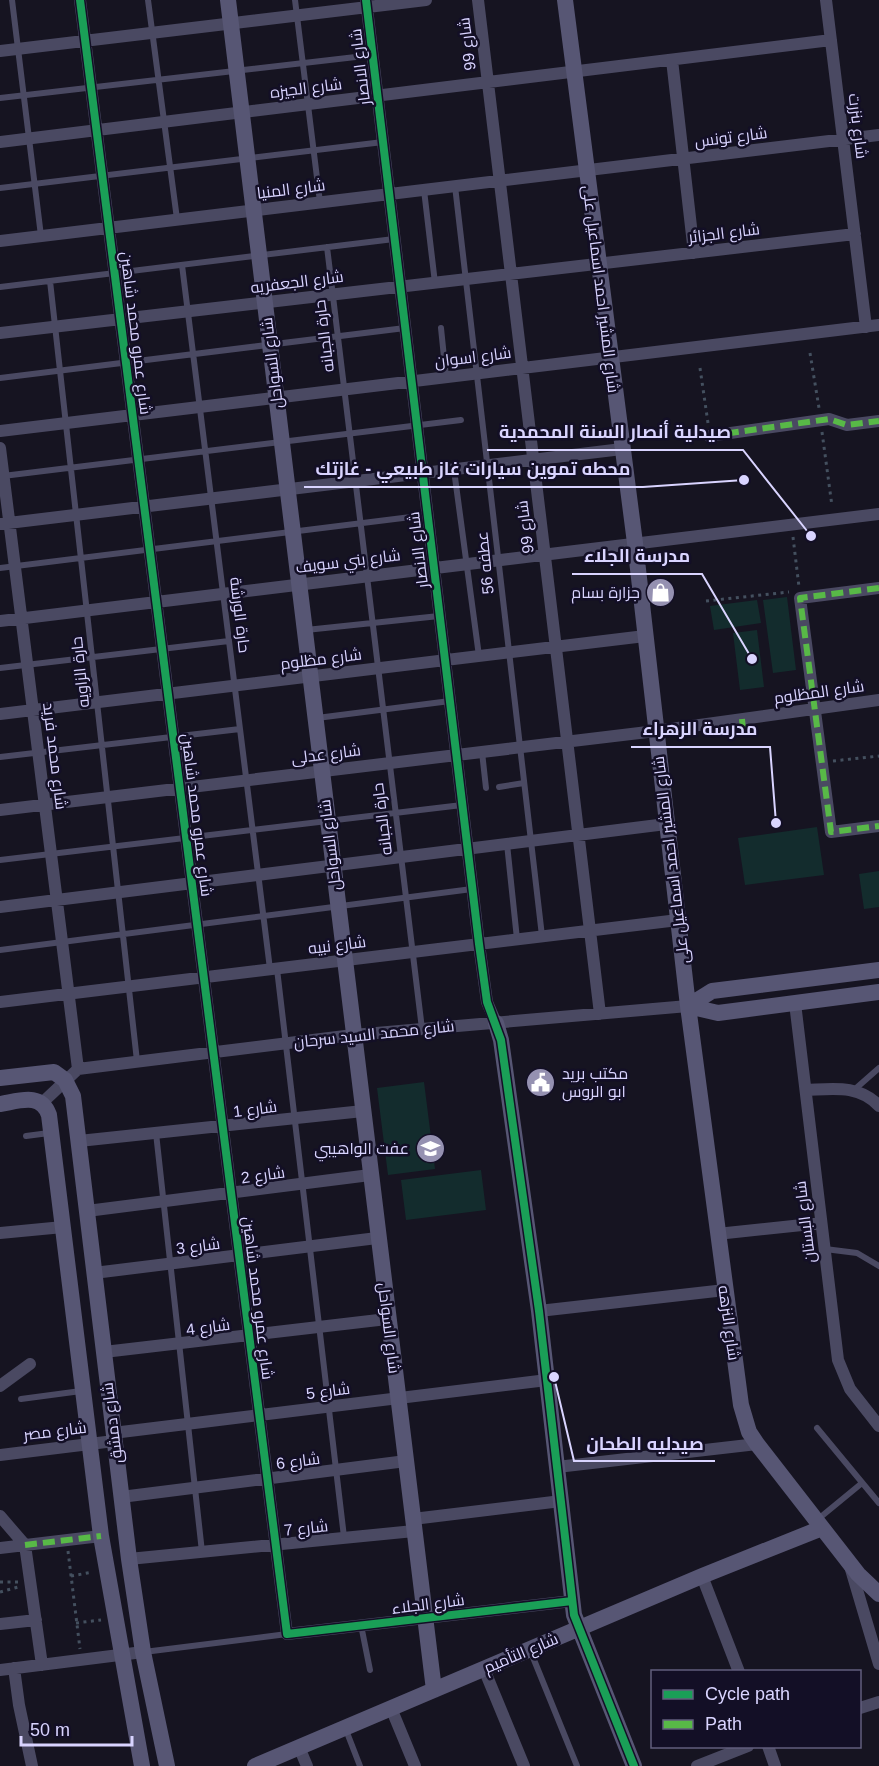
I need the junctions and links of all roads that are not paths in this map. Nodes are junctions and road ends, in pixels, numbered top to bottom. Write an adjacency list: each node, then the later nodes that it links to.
1 (12, 0): 16 (lane)
2 (80, 0): 15 (street, شارع عمرو محمد شاهين)
3 (148, 0): 13 (lane)
4 (228, 0): 12 (street, شارع السواحل)
5 (295, 0): 11 (lane)
6 (426, 0): 10 (street)
7 (478, 0): 24 (street, شارع 99)
8 (565, 0): 22 (street, شارع المشير احمد اسماعيل على)
9 (826, 0): 14 (street, شارع بنزرت)
10 (366, 4): 11 (street); 18 (street, شارع الانصار)
11 (297, 15): 12 (street); 20 (lane)
12 (231, 23): 13 (street); 21 (street, شارع السواحل)
13 (152, 33): 15 (street); 23 (lane)
14 (831, 40): 19 (street, شارع الجيزه); 35 (street, شارع بنزرت)
15 (85, 41): 16 (street); 25 (street, شارع عمرو محمد شاهين)
16 (18, 48): 17 (street); 26 (lane)
17 (0, 51)
18 (372, 55): 20 (lane); 27 (street, شارع الانصار)
19 (672, 60): 22 (street, شارع الجيزه); 40 (street)
20 (303, 63): 21 (lane); 29 (lane)
21 (237, 71): 23 (lane); 30 (street, شارع السواحل)
22 (574, 71): 24 (street, شارع الجيزه); 42 (street, شارع المشير احمد اسماعيل على)
23 (159, 80): 25 (lane); 31 (lane)
24 (488, 82): 27 (street, شارع الجيزه); 44 (street, شارع 99)
25 (91, 88): 26 (lane); 32 (street, شارع عمرو محمد شاهين)
26 (24, 95): 28 (lane); 34 (lane)
27 (377, 96): 29 (street, شارع الجيزه); 37 (street, شارع الانصار)
28 (0, 98)
29 (308, 104): 30 (street, شارع الجيزه); 38 (lane)
30 (242, 112): 31 (street, شارع الجيزه); 39 (street, شارع السواحل)
31 (164, 122): 32 (street, شارع الجيزه); 41 (lane)
32 (96, 130): 34 (street, شارع الجيزه); 43 (street, شارع عمرو محمد شاهين)
33 (879, 135): 35 (street, شارع تونس)
34 (29, 139): 36 (street, شارع الجيزه); 45 (lane)
35 (843, 140): 40 (street, شارع تونس); 54 (street, شارع بنزرت)
36 (0, 142)
37 (383, 142): 38 (lane); 49 (street, شارع الانصار)
38 (314, 150): 39 (lane); 50 (lane)
39 (248, 159): 41 (lane); 51 (street, شارع السواحل)
40 (683, 159): 42 (street, شارع تونس); 59 (street)
41 (170, 168): 43 (lane); 52 (lane)
42 (586, 170): 44 (street, شارع المنيا); 61 (street, شارع المشير احمد اسماعيل على)
43 (102, 176): 45 (lane); 53 (street, شارع عمرو محمد شاهين)
44 (500, 180): 46 (street, شارع المنيا); 64 (street, شارع 99)
45 (35, 184): 47 (lane); 55 (lane)
46 (454, 186): 48 (street, شارع المنيا); 65 (lane, عطفه 56)
47 (0, 188)
48 (424, 190): 49 (street, شارع المنيا); 67 (lane)
49 (389, 194): 50 (street, شارع المنيا); 56 (street, شارع الانصار)
50 (320, 202): 51 (street, شارع المنيا)
51 (254, 210): 52 (street, شارع المنيا); 60 (street, شارع السواحل)
52 (177, 219): 53 (street, شارع المنيا)
53 (109, 228): 55 (street, شارع المنيا); 63 (street, شارع عمرو محمد شاهين)
54 (855, 234): 59 (street, شارع الجزائر); 74 (street, شارع بنزرت)
55 (41, 236): 57 (street, شارع المنيا)
56 (394, 239): 58 (lane); 69 (street, شارع الانصار)
57 (0, 241)
58 (327, 247): 60 (lane); 70 (lane, حارة الجبانه)
59 (694, 253): 61 (street, شارع الجزائر)
60 (259, 256): 62 (lane); 71 (street, شارع السواحل)
61 (598, 264): 64 (street, شارع الجعفريه); 82 (street, شارع المشير احمد اسماعيل على)
62 (182, 265): 63 (lane); 72 (lane, حارة الورشة)
63 (114, 273): 66 (lane); 73 (street, شارع عمرو محمد شاهين)
64 (511, 274): 65 (street, شارع الجعفريه); 84 (street, شارع 99)
65 (465, 279): 67 (street, شارع الجعفريه); 86 (lane, عطفه 56)
66 (50, 281): 68 (lane); 75 (lane, حارة الزاويه)
67 (435, 283): 69 (street, شارع الجعفريه)
68 (0, 287)
69 (400, 287): 70 (street, شارع الجعفريه); 76 (street, شارع الانصار)
70 (333, 295): 71 (street, شارع الجعفريه); 79 (lane, حارة الجبانه)
71 (265, 303): 72 (street, شارع الجعفريه); 80 (street, شارع السواحل)
72 (188, 312): 73 (street, شارع الجعفريه); 81 (lane, حارة الورشة)
73 (120, 320): 75 (street, شارع الجعفريه); 83 (street, شارع عمرو محمد شاهين)
74 (873, 326): 82 (street, شارع اسوان)
75 (56, 327): 78 (street, شارع الجعفريه); 85 (lane, حارة الزاويه)
76 (405, 328): 79 (lane); 89 (street, شارع الانصار)
77 (441, 328): 87 (lane)
78 (0, 333)
79 (338, 337): 80 (lane); 90 (lane, حارة الجبانه)
80 (270, 345): 81 (lane); 91 (street, شارع السواحل)
81 (194, 354): 83 (lane); 92 (lane, حارة الورشة)
82 (609, 358): 84 (street, شارع اسوان); 103 (street, شارع المشير احمد اسماعيل على)
83 (126, 363): 85 (lane); 93 (street, شارع عمرو محمد شاهين)
84 (523, 368): 86 (street, شارع اسوان); 106 (street, شارع 99)
85 (60, 370): 88 (lane); 96 (lane, حارة الزاويه)
86 (477, 374): 87 (street, شارع اسوان); 107 (lane, عطفه 56)
87 (446, 377): 89 (street, شارع اسوان)
88 (0, 378)
89 (412, 381): 90 (street, شارع اسوان); 97 (street, شارع الانصار)
90 (344, 390): 91 (street, شارع اسوان); 99 (lane, حارة الجبانه)
91 (276, 398): 92 (street, شارع اسوان); 101 (street, شارع السواحل)
92 (200, 407): 93 (street, شارع اسوان); 104 (lane, حارة الورشة)
93 (132, 415): 96 (street, شارع اسوان); 105 (street, شارع عمرو محمد شاهين)
94 (461, 420): 97 (lane)
95 (879, 421): 100 (street)
96 (66, 423): 98 (street, شارع اسوان); 108 (lane, حارة الزاويه)
97 (417, 425): 99 (lane); 110 (street, شارع الانصار)
98 (0, 431)
99 (349, 433): 101 (lane); 112 (lane, حارة الجبانه)
100 (709, 436)
101 (282, 442): 104 (lane); 113 (street, شارع السواحل)
102 (0, 448): 111 (street, شارع محمد فريد)
103 (622, 449): 106 (street); 123 (street, شارع المشير احمد اسماعيل على)
104 (206, 451): 105 (lane); 114 (lane, حارة الورشة)
105 (138, 459): 108 (lane); 115 (street, شارع عمرو محمد شاهين)
106 (534, 460): 107 (street); 125 (street, شارع 99)
107 (487, 465): 109 (street); 127 (lane, عطفه 56)
108 (71, 468): 111 (lane); 117 (lane, حارة الزاويه)
109 (454, 469): 110 (street); 128 (lane)
110 (423, 473): 112 (street); 118 (street, شارع الانصار)
111 (2, 476): 119 (street, شارع محمد فريد)
112 (355, 481): 113 (street); 120 (lane, حارة الجبانه)
113 (287, 489): 114 (street); 121 (street, شارع السواحل)
114 (212, 498): 115 (street); 122 (lane, حارة الورشة)
115 (144, 507): 117 (street); 124 (street, شارع عمرو محمد شاهين)
116 (879, 514): 123 (street, شارع بني سويف)
117 (76, 515): 119 (street); 126 (lane, حارة الزاويه)
118 (428, 515): 120 (lane); 130 (street, شارع الانصار)
119 (5, 524): 129 (street, شارع محمد فريد)
120 (360, 524): 121 (lane); 132 (lane, حارة الجبانه)
121 (292, 532): 122 (lane); 133 (street, شارع السواحل)
122 (217, 541): 124 (lane); 135 (lane, حارة الورشة)
123 (635, 543): 125 (street, شارع بني سويف); 143 (street, شارع المشير احمد اسماعيل على)
124 (150, 549): 126 (lane); 136 (street, شارع عمرو محمد شاهين)
125 (545, 554): 127 (street, شارع بني سويف); 145 (street, شارع 99)
126 (81, 558): 129 (lane); 137 (lane, حارة الزاويه)
127 (498, 560): 128 (street, شارع بني سويف); 147 (lane, عطفه 56)
128 (466, 564): 130 (street, شارع بني سويف); 148 (lane)
129 (15, 566): 131 (lane); 139 (street, شارع محمد فريد)
130 (434, 567): 132 (street, شارع بني سويف); 138 (street, شارع الانصار)
131 (0, 568)
132 (367, 576): 133 (street, شارع بني سويف); 141 (lane, حارة الجبانه)
133 (299, 584): 135 (street, شارع بني سويف); 142 (street, شارع السواحل)
134 (879, 588): 160 (street)
135 (223, 593): 136 (street, شارع بني سويف); 144 (lane, حارة الورشة)
136 (156, 602): 137 (street, شارع بني سويف); 146 (street, شارع عمرو محمد شاهين)
137 (87, 610): 139 (street, شارع بني سويف); 149 (lane, حارة الزاويه)
138 (440, 616): 141 (lane); 150 (street, شارع الانصار)
139 (21, 618): 140 (street, شارع بني سويف); 151 (street, شارع محمد فريد)
140 (0, 621)
141 (372, 623): 142 (lane); 153 (lane, حارة الجبانه)
142 (304, 630): 154 (street, شارع السواحل)
143 (645, 636): 145 (street, شارع مظلوم); 166 (street, شارع المشير احمد اسماعيل على)
144 (229, 640): 146 (lane); 155 (lane, حارة الورشة)
145 (556, 647): 147 (street, شارع مظلوم); 168 (street, شارع 99)
146 (162, 649): 149 (lane); 156 (street, شارع عمرو محمد شاهين)
147 (508, 653): 148 (street, شارع مظلوم); 170 (lane, عطفه 56)
148 (479, 656): 150 (street, شارع مظلوم)
149 (92, 657): 151 (lane); 159 (lane, حارة الزاويه)
150 (445, 660): 153 (street, شارع مظلوم); 158 (street, شارع الانصار)
151 (27, 665): 152 (lane); 162 (street, شارع محمد فريد)
152 (0, 669)
153 (378, 669): 154 (street, شارع مظلوم); 161 (lane, حارة الجبانه)
154 (310, 677): 155 (street, شارع مظلوم); 164 (street, شارع السواحل)
155 (235, 686): 156 (street, شارع مظلوم); 165 (lane, حارة الورشة)
156 (168, 694): 159 (street, شارع مظلوم); 167 (street, شارع عمرو محمد شاهين)
157 (879, 700): 160 (street, شارع المظلوم)
158 (450, 701): 161 (lane); 173 (street, شارع الانصار)
159 (97, 703): 162 (street, شارع مظلوم); 169 (lane, حارة الزاويه)
160 (815, 709): 166 (street, شارع المظلوم); 189 (street)
161 (383, 710): 164 (lane); 175 (lane, حارة الجبانه)
162 (33, 711): 163 (street, شارع مظلوم); 172 (street, شارع محمد فريد)
163 (0, 714)
164 (315, 718): 176 (street, شارع السواحل)
165 (240, 729): 167 (lane); 177 (lane, حارة الورشة)
166 (656, 730): 168 (street, شارع عدلى); 188 (street, شارع المشير احمد اسماعيل على)
167 (173, 737): 169 (lane); 181 (street, شارع عمرو محمد شاهين)
168 (568, 741): 170 (street, شارع عدلى); 191 (street, شارع 99)
169 (102, 745): 172 (lane); 182 (lane, حارة الزاويه)
170 (520, 747): 171 (street, شارع عدلى); 178 (lane, عطفه 56)
171 (482, 752): 173 (street, شارع عدلى); 180 (lane)
172 (38, 753): 174 (lane); 183 (street, شارع محمد فريد)
173 (457, 755): 175 (street, شارع عدلى); 184 (street, شارع الانصار)
174 (0, 758)
175 (389, 763): 176 (street, شارع عدلى); 186 (lane, حارة الجبانه)
176 (321, 771): 177 (street, شارع عدلى); 187 (street, شارع السواحل)
177 (247, 780): 181 (street, شارع عدلى); 190 (lane, حارة الورشة)
178 (524, 783): 179 (lane); 193 (lane, عطفه 56)
179 (499, 787)
180 (486, 788)
181 (180, 789): 182 (street, شارع عدلى); 192 (street, شارع عمرو محمد شاهين)
182 (108, 797): 183 (street, شارع عدلى); 195 (lane, حارة الزاويه)
183 (45, 805): 185 (street, شارع عدلى); 197 (street, شارع محمد فريد)
184 (463, 805): 186 (lane); 196 (street, شارع الانصار)
185 (0, 810)
186 (395, 813): 187 (lane); 198 (lane, حارة الجبانه)
187 (328, 821): 190 (lane); 200 (street, شارع السواحل)
188 (666, 824): 191 (street); 210 (street, شارع المشير احمد اسماعيل على)
189 (879, 826)
190 (253, 830): 192 (lane); 201 (lane, حارة الورشة)
191 (579, 836): 193 (street); 212 (street, شارع 99)
192 (186, 838): 195 (lane); 202 (street, شارع عمرو محمد شاهين)
193 (531, 842): 194 (street); 214 (lane, عطفه 56)
194 (507, 844): 196 (street); 215 (lane)
195 (113, 847): 197 (lane); 204 (lane, حارة الزاويه)
196 (468, 849): 198 (street); 203 (street, شارع الانصار)
197 (51, 854): 199 (lane); 206 (street, شارع محمد فريد)
198 (401, 857): 200 (street); 205 (lane, حارة الجبانه)
199 (0, 860)
200 (333, 866): 201 (street); 207 (street, شارع السواحل)
201 (259, 875): 202 (street); 209 (lane, حارة الورشة)
202 (192, 883): 204 (street); 211 (street, شارع عمرو محمد شاهين)
203 (473, 889): 205 (lane); 217 (street, شارع الانصار)
204 (118, 892): 206 (street); 213 (lane, حارة الزاويه)
205 (405, 898): 207 (lane); 219 (lane, حارة الجبانه)
206 (57, 900): 208 (street); 216 (street, شارع محمد فريد)
207 (338, 906): 209 (lane); 220 (street, شارع السواحل)
208 (0, 907)
209 (264, 916): 211 (lane); 221 (lane, حارة الورشة)
210 (678, 920): 212 (street, شارع نبيه); 229 (street, شارع المشير احمد اسماعيل على)
211 (197, 924): 213 (lane); 223 (street, شارع عمرو محمد شاهين)
212 (590, 931): 214 (street, شارع نبيه); 230 (street, شارع 99)
213 (123, 934): 216 (lane); 224 (lane, حارة الزاويه)
214 (543, 936): 215 (street, شارع نبيه)
215 (517, 939): 217 (street, شارع نبيه)
216 (62, 942): 218 (lane); 226 (street, شارع محمد فريد)
217 (479, 944): 219 (street, شارع نبيه); 231 (street, شارع الانصار)
218 (0, 950)
219 (412, 952): 220 (street, شارع نبيه); 232 (lane, حارة الجبانه)
220 (344, 960): 221 (street, شارع نبيه); 233 (street, شارع السواحل)
221 (273, 969): 223 (street, شارع نبيه); 234 (lane, حارة الورشة)
222 (879, 970): 229 (street, شارع محمد السيد سرحان)
223 (204, 977): 224 (street, شارع نبيه); 235 (street, شارع عمرو محمد شاهين)
224 (129, 987): 226 (street, شارع نبيه); 236 (lane, حارة الزاويه)
225 (879, 992): 228 (street, شارع محمد السيد سرحان)
226 (68, 994): 227 (street, شارع نبيه); 238 (street, شارع محمد فريد)
227 (0, 1002)
228 (795, 1003): 229 (street, شارع محمد السيد سرحان); 241 (street, شارع البستان)
229 (688, 1006): 230 (street, شارع محمد السيد سرحان); 261 (street, شارع النزهه)
230 (600, 1014): 231 (street, شارع محمد السيد سرحان)
231 (496, 1023): 232 (street, شارع محمد السيد سرحان); 270 (street)
232 (422, 1029): 233 (street, شارع محمد السيد سرحان)
233 (353, 1035): 234 (street, شارع محمد السيد سرحان); 246 (street, شارع السواحل)
234 (286, 1043): 235 (street, شارع محمد السيد سرحان); 247 (lane, حارة الورشة)
235 (213, 1052): 236 (street, شارع محمد السيد سرحان); 248 (street, شارع عمرو محمد شاهين)
236 (137, 1061): 238 (street, شارع محمد السيد سرحان)
237 (879, 1068): 242 (lane)
238 (78, 1069): 240 (street)
239 (0, 1078): 240 (street)
240 (65, 1080): 243 (street); 252 (street, شارع دمشق)
241 (806, 1090): 242 (street); 258 (street, شارع البستان)
242 (854, 1090): 245 (street)
243 (42, 1103): 244 (street); 249 (street, شارع دمشق)
244 (0, 1104)
245 (879, 1106)
246 (363, 1111): 247 (street, شارع 1); 253 (street, شارع السواحل)
247 (296, 1118): 248 (street, شارع 1); 254 (lane, حارة الورشة)
248 (223, 1126): 250 (street, شارع 1); 255 (street, شارع عمرو محمد شاهين)
249 (51, 1132): 251 (lane); 259 (street, شارع دمشق)
250 (156, 1133): 252 (street, شارع 1); 256 (lane)
251 (26, 1136)
252 (79, 1141): 257 (street, شارع دمشق)
253 (370, 1174): 254 (street, شارع 2); 262 (street, شارع السواحل)
254 (304, 1184): 255 (street, شارع 2); 263 (lane, حارة الورشة)
255 (231, 1193): 256 (street, شارع 2); 265 (street, شارع عمرو محمد شاهين)
256 (164, 1202): 257 (street, شارع 2); 266 (lane)
257 (87, 1211): 268 (street, شارع دمشق)
258 (821, 1223): 261 (street); 264 (street, شارع البستان)
259 (63, 1227): 260 (street); 279 (street, شارع دمشق)
260 (0, 1233)
261 (717, 1234): 269 (street, شارع النزهه)
262 (377, 1238): 263 (street, شارع 3); 271 (street, شارع السواحل)
263 (311, 1246): 265 (street, شارع 3); 272 (lane, حارة الورشة)
264 (825, 1250): 267 (lane); 285 (street, شارع البستان)
265 (239, 1255): 266 (street, شارع 3); 273 (street, شارع عمرو محمد شاهين)
266 (170, 1263): 268 (street, شارع 3); 274 (lane)
267 (879, 1266)
268 (94, 1273): 275 (street, شارع دمشق)
269 (725, 1290): 270 (street); 289 (street, شارع النزهه)
270 (538, 1311): 277 (street)
271 (387, 1319): 272 (street, شارع 4); 280 (street, شارع السواحل)
272 (320, 1327): 273 (street, شارع 4); 282 (lane, حارة الورشة)
273 (249, 1336): 274 (street, شارع 4); 283 (street, شارع عمرو محمد شاهين)
274 (179, 1345): 275 (street, شارع 4); 284 (lane)
275 (104, 1352): 287 (street, شارع دمشق)
276 (30, 1364): 278 (street)
277 (547, 1380): 280 (street, شارع 5); 292 (street)
278 (0, 1386)
279 (82, 1391): 281 (lane); 288 (street, شارع دمشق)
280 (398, 1398): 282 (street, شارع 5); 291 (street, شارع السواحل)
281 (21, 1399)
282 (329, 1407): 283 (street, شارع 5); 293 (lane, حارة الورشة)
283 (260, 1416): 284 (street, شارع 5); 294 (street, شارع عمرو محمد شاهين)
284 (188, 1424): 287 (street, شارع 5); 296 (lane)
285 (879, 1426)
286 (817, 1428): 295 (lane)
287 (113, 1437): 288 (street, شارع مصر); 297 (street, شارع دمشق)
288 (88, 1444): 290 (street, شارع مصر); 303 (street, شارع دمشق)
289 (757, 1444): 292 (street); 301 (street, شارع النزهه)
290 (0, 1455)
291 (406, 1461): 293 (street, شارع 6); 302 (street, شارع السواحل)
292 (557, 1467): 298 (street)
293 (336, 1470): 294 (street, شارع 6); 304 (lane, حارة الورشة)
294 (268, 1479): 296 (street, شارع 6); 306 (street, شارع عمرو محمد شاهين)
295 (862, 1483): 299 (lane); 301 (lane)
296 (195, 1488): 297 (street, شارع 6); 308 (lane)
297 (121, 1497): 309 (street, شارع دمشق)
298 (561, 1501): 302 (street, شارع 7); 313 (street)
299 (879, 1503)
300 (0, 1516): 305 (street)
301 (819, 1524): 310 (street, شارع النزهه); 311 (street, شارع التأميم)
302 (414, 1525): 304 (street, شارع 7); 314 (street, شارع السواحل)
303 (101, 1536): 305 (street); 322 (street, شارع دمشق)
304 (344, 1538): 306 (street, شارع 7)
305 (25, 1545): 307 (street); 315 (street)
306 (276, 1545): 308 (street, شارع 7); 319 (street, شارع عمرو محمد شاهين)
307 (0, 1548)
308 (202, 1552): 309 (street, شارع 7)
309 (129, 1559): 321 (street, شارع دمشق)
310 (848, 1559): 312 (street, شارع النزهه); 323 (street)
311 (702, 1576): 318 (street, شارع التأميم); 329 (street)
312 (879, 1594)
313 (572, 1601): 314 (street, شارع الجلاء); 318 (street)
314 (425, 1617): 317 (street, شارع الجلاء); 330 (street, شارع السواحل)
315 (36, 1620): 316 (street); 324 (street)
316 (0, 1624)
317 (362, 1625): 319 (street, شارع الجلاء); 328 (lane)
318 (578, 1628): 320 (street, شارع التأميم); 347 (street)
319 (287, 1634): 321 (lane)
320 (530, 1649): 326 (street, شارع التأميم); 346 (lane)
321 (143, 1652): 322 (street); 340 (street, شارع دمشق)
322 (122, 1655): 324 (street); 339 (street, شارع دمشق)
323 (879, 1664)
324 (42, 1665): 325 (street)
325 (14, 1668): 327 (street); 338 (street)
326 (484, 1669): 330 (street, شارع التأميم); 345 (street)
327 (0, 1670)
328 (370, 1670)
329 (739, 1670)
330 (434, 1690): 332 (street, شارع التأميم)
331 (879, 1702): 333 (street)
332 (391, 1708): 334 (street, شارع التأميم); 344 (street)
333 (861, 1708)
334 (345, 1728): 335 (street, شارع التأميم); 343 (lane)
335 (299, 1747): 341 (street, شارع التأميم); 342 (street)
336 (743, 1748): 348 (street)
337 (769, 1748): 349 (street)
338 (32, 1766)
339 (142, 1766)
340 (167, 1766)
341 (255, 1766)
342 (307, 1766)
343 (360, 1766)
344 (415, 1766)
345 (524, 1766)
346 (577, 1766)
347 (634, 1766)
348 (698, 1766)
349 (775, 1766)

